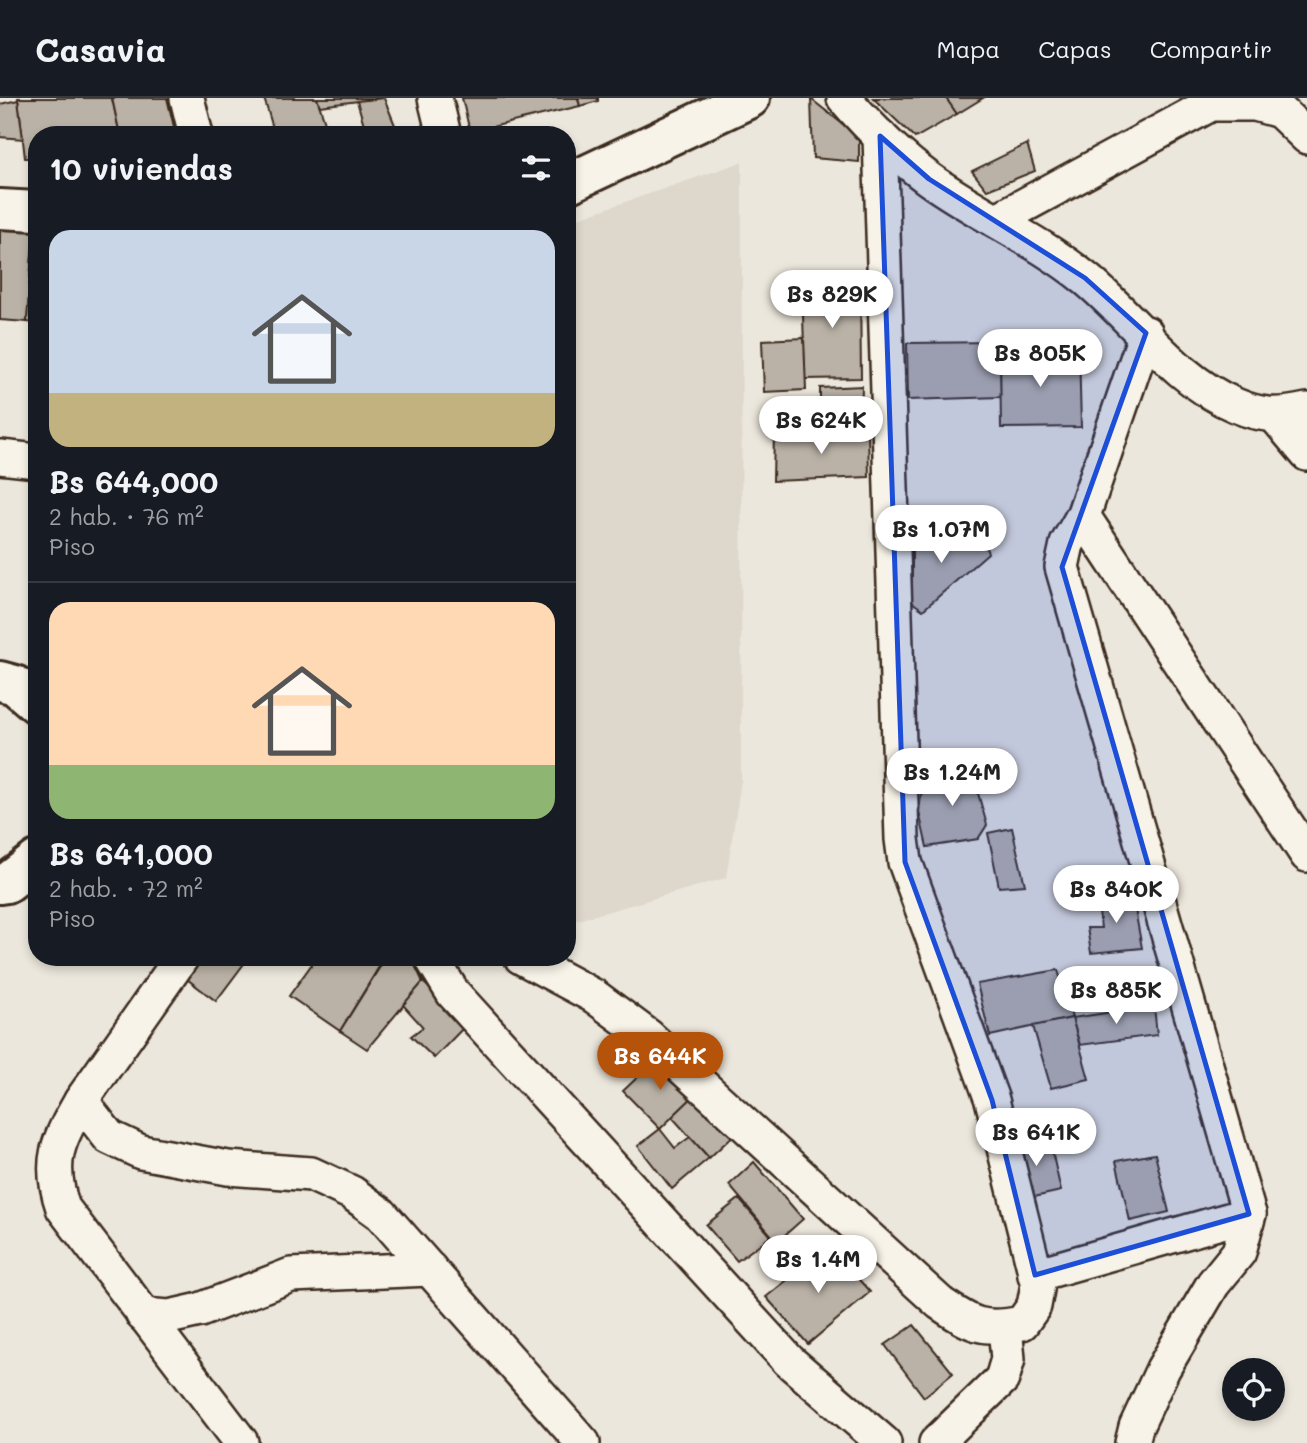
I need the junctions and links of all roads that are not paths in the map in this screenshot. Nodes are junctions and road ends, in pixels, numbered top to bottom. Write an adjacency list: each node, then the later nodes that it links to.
1 (187, 98): 6 (street)
2 (435, 98): 7 (street)
3 (750, 98): 5 (street)
4 (844, 98): 8 (street)
5 (707, 108): 10 (street)
6 (194, 126)
7 (442, 126)
8 (880, 136): 13 (street); 31 (street)
9 (1307, 137): 13 (street)
10 (576, 179)
11 (0, 209): 12 (street)
12 (28, 211)
13 (997, 220): 14 (street)
14 (1146, 333): 15 (street); 19 (street)
15 (1291, 414): 16 (street)
16 (1307, 454)
17 (0, 457): 18 (street)
18 (28, 460)
19 (1083, 516): 22 (street); 29 (street)
20 (0, 681): 21 (street)
21 (28, 696)
22 (1307, 855)
23 (28, 867): 24 (street)
24 (0, 884)
25 (176, 966): 28 (street)
26 (436, 966): 37 (street)
27 (538, 966): 33 (street)
28 (81, 1101): 30 (street); 32 (street)
29 (1249, 1214): 31 (street); 39 (street)
30 (430, 1269): 32 (street); 36 (street)
31 (1035, 1275): 33 (street)
32 (143, 1315): 35 (street)
33 (1005, 1326): 38 (street)
34 (210, 1443): 35 (street)
35 (242, 1443)
36 (583, 1443)
37 (884, 1443)
38 (936, 1443)
39 (1132, 1443)

